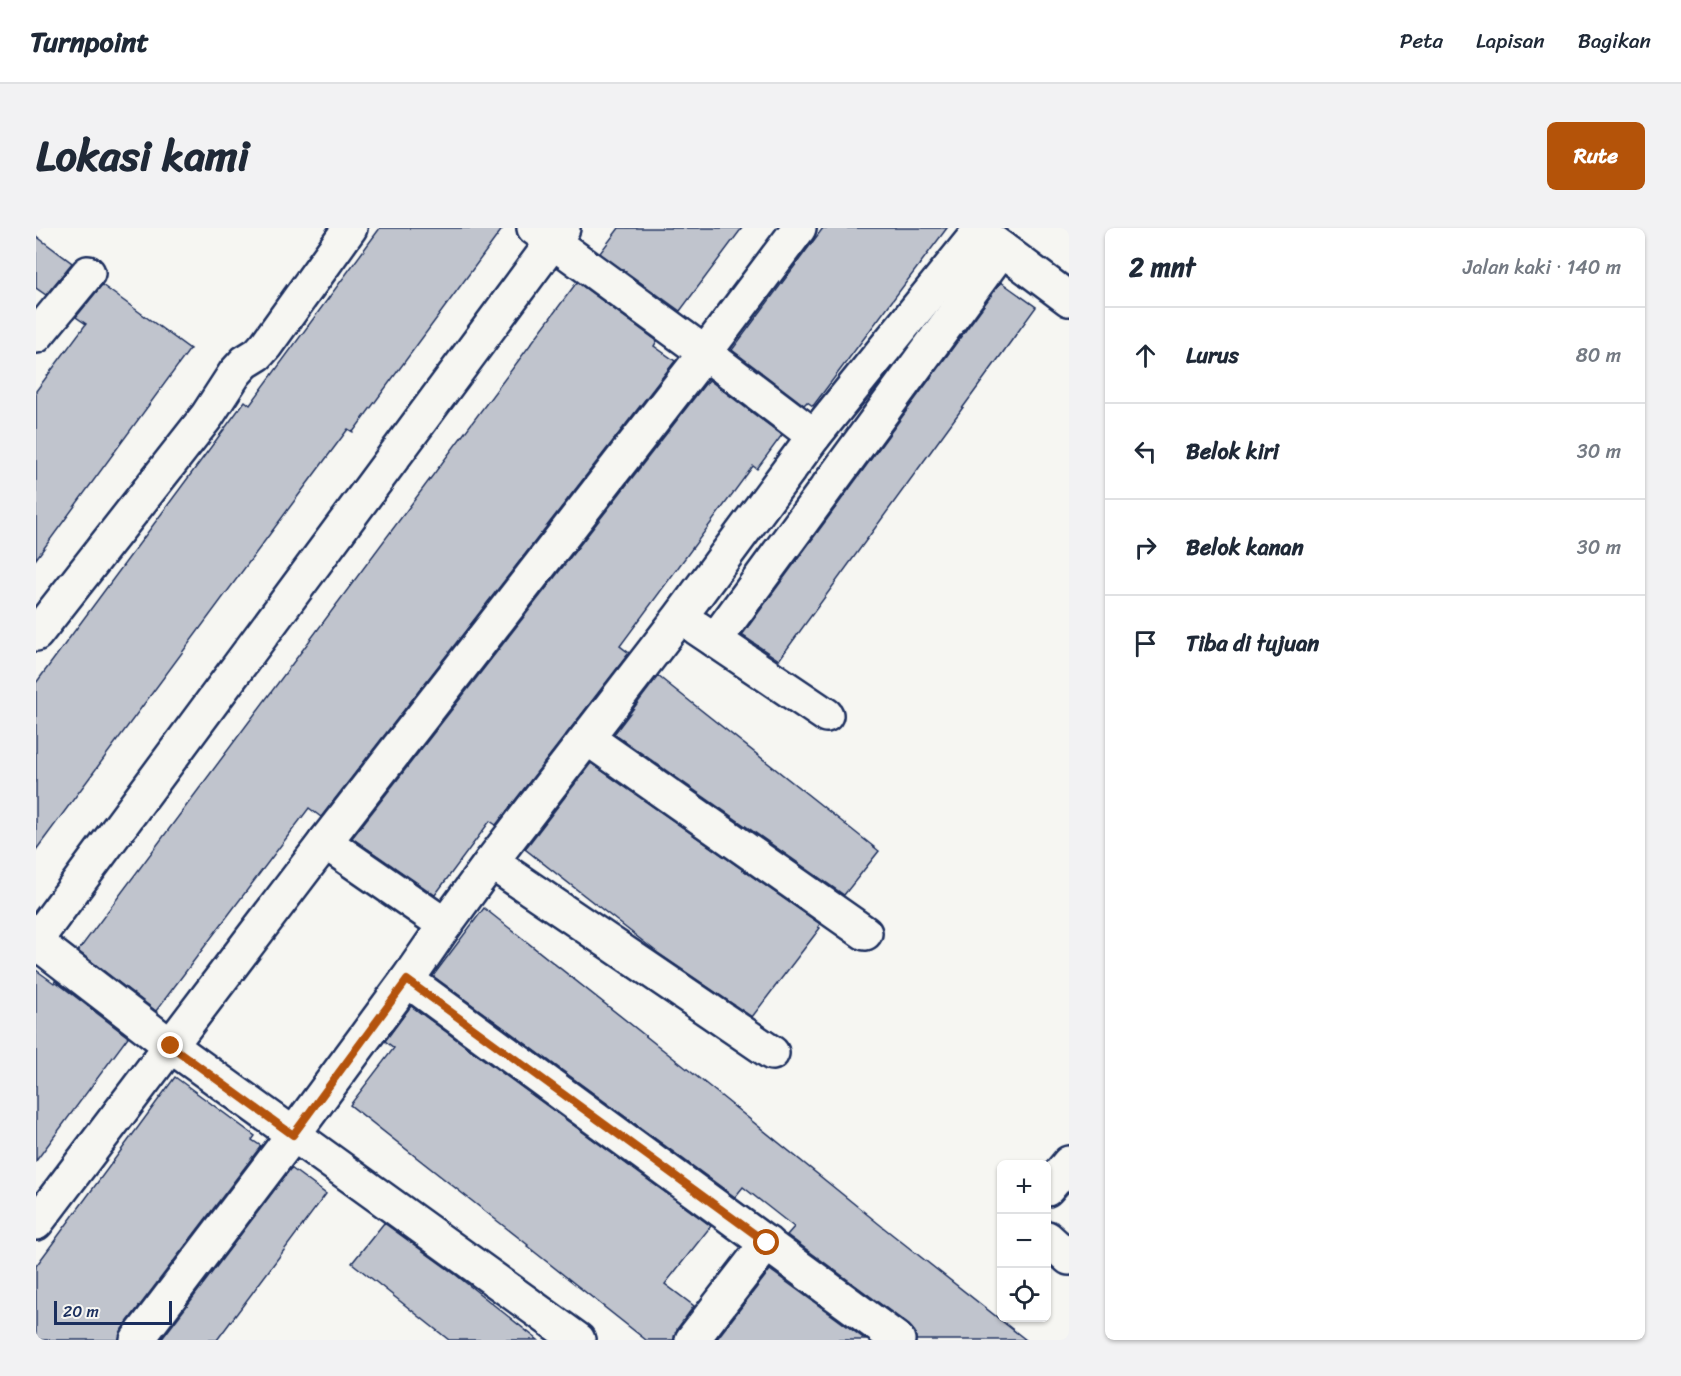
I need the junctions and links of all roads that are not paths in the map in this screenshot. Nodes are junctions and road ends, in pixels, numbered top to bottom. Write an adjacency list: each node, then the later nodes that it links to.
1 (350, 228): 11 (street)
2 (800, 228): 8 (street)
3 (550, 233): 8 (street); 19 (street)
4 (988, 236): 6 (street); 9 (street); 12 (street)
5 (88, 273): 7 (street)
6 (1069, 299)
7 (40, 324)
8 (705, 353): 9 (street); 15 (street)
9 (814, 436): 10 (street)
10 (680, 617): 12 (street); 14 (street)
11 (36, 634)
12 (715, 640): 13 (street)
13 (826, 715)
14 (587, 738): 16 (street); 18 (street)
15 (325, 842): 17 (street); 21 (street)
16 (491, 862): 17 (street); 22 (street)
17 (445, 925): 20 (street)
18 (865, 933)
19 (36, 941): 21 (street)
20 (407, 980): 23 (street); 28 (street)
21 (171, 1046): 23 (street); 26 (street)
22 (772, 1053)
23 (293, 1135): 30 (street); 31 (street)
24 (1069, 1163): 25 (street)
25 (1051, 1184)
26 (36, 1223)
27 (1051, 1242): 29 (street)
28 (767, 1243): 32 (street); 33 (street)
29 (1069, 1258)
30 (137, 1340)
31 (578, 1340)
32 (692, 1340)
33 (898, 1340)

